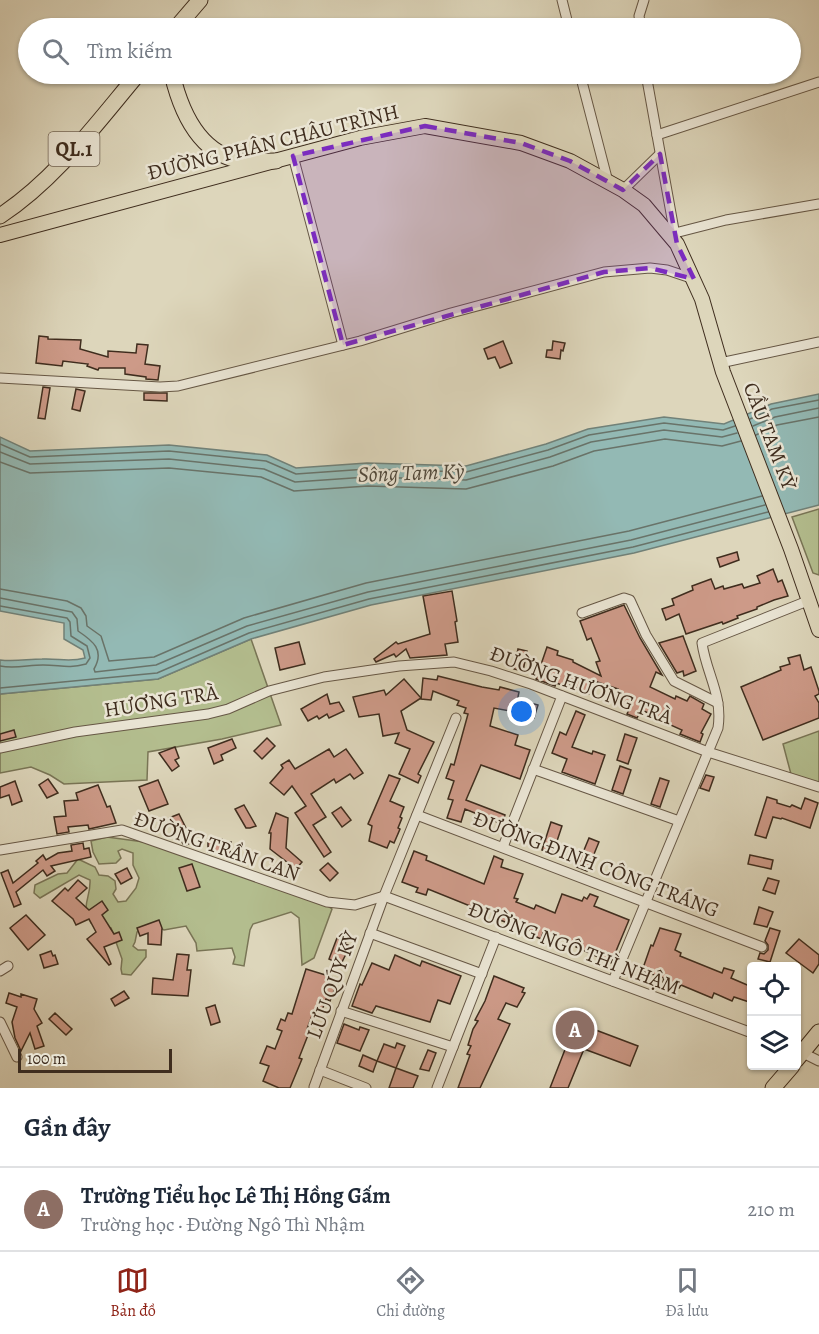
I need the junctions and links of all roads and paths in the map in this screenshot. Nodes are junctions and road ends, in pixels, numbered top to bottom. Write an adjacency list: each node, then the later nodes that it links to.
1 (200, 0): 4 (highway)
2 (562, 0): 5 (street)
3 (644, 0): 6 (street)
4 (185, 18)
5 (566, 18)
6 (639, 18)
7 (819, 82): 12 (street)
8 (130, 84): 19 (highway, QL.1)
9 (174, 84): 15 (highway)
10 (583, 84): 16 (street)
11 (648, 84): 12 (street)
12 (657, 135): 13 (street)
13 (660, 154): 17 (street); 21 (street)
14 (293, 156): 15 (main road, ĐƯỜNG PHÂN CHÂU TRÌNH); 16 (main road, ĐƯỜNG PHÂN CHÂU TRÌNH); 24 (street)
15 (276, 161): 20 (main road, ĐƯỜNG PHÂN CHÂU TRÌNH)
16 (608, 182): 17 (main road, ĐƯỜNG PHÂN CHÂU TRÌNH)
17 (623, 190): 21 (main road, ĐƯỜNG PHÂN CHÂU TRÌNH)
18 (819, 204): 21 (street)
19 (0, 216)
20 (0, 235)
21 (676, 238): 22 (main road, ĐƯỜNG PHÂN CHÂU TRÌNH)
22 (694, 279): 24 (street); 25 (main road, ĐƯỜNG PHÂN CHÂU TRÌNH)
23 (819, 342): 25 (street)
24 (343, 345): 26 (street)
25 (721, 368): 27 (main road, CẦU TAM KỲ)
26 (0, 378)
27 (810, 600): 29 (main road, CẦU TAM KỲ); 32 (street)
28 (582, 612): 32 (street)
29 (819, 630)
30 (324, 677): 31 (street, ĐƯỜNG HƯƠNG TRÀ); 34 (street, HƯƠNG TRÀ)
31 (562, 696): 35 (street, ĐƯỜNG HƯƠNG TRÀ); 36 (street)
32 (718, 703): 35 (street)
33 (456, 718): 38 (street, LƯU QÚY KỲ)
34 (0, 748)
35 (708, 752): 37 (street, ĐƯỜNG HƯƠNG TRÀ); 39 (street)
36 (533, 769): 39 (street); 40 (street)
37 (819, 787)
38 (417, 815): 40 (street, ĐƯỜNG ĐINH CÔNG TRÁNG); 42 (street, LƯU QÚY KỲ)
39 (679, 821): 43 (street)
40 (502, 848): 43 (street, ĐƯỜNG ĐINH CÔNG TRÁNG)
41 (0, 850): 42 (street, ĐƯỜNG TRẦN CAN)
42 (384, 896): 44 (street, LƯU QÚY KỲ); 45 (street, ĐƯỜNG NGÔ THÌ NHẬM)
43 (645, 902): 46 (street, ĐƯỜNG ĐINH CÔNG TRÁNG); 48 (street)
44 (370, 933): 47 (street); 49 (street, LƯU QÚY KỲ)
45 (496, 937): 47 (street); 48 (street, ĐƯỜNG NGÔ THÌ NHẬM)
46 (762, 947)
47 (482, 974): 53 (street)
48 (613, 981): 51 (street, ĐƯỜNG NGÔ THÌ NHẬM)
49 (341, 1011): 53 (street); 59 (street, LƯU QÚY KỲ)
50 (0, 1022): 56 (street)
51 (747, 1032)
52 (819, 1032): 54 (highway)
53 (453, 1047): 62 (street)
54 (801, 1051)
55 (801, 1055): 57 (street)
56 (17, 1057)
57 (819, 1061)
58 (788, 1070): 63 (highway)
59 (320, 1071): 60 (street, LƯU QÚY KỲ); 61 (street)
60 (314, 1088)
61 (366, 1088)
62 (437, 1088)
63 (773, 1088)

